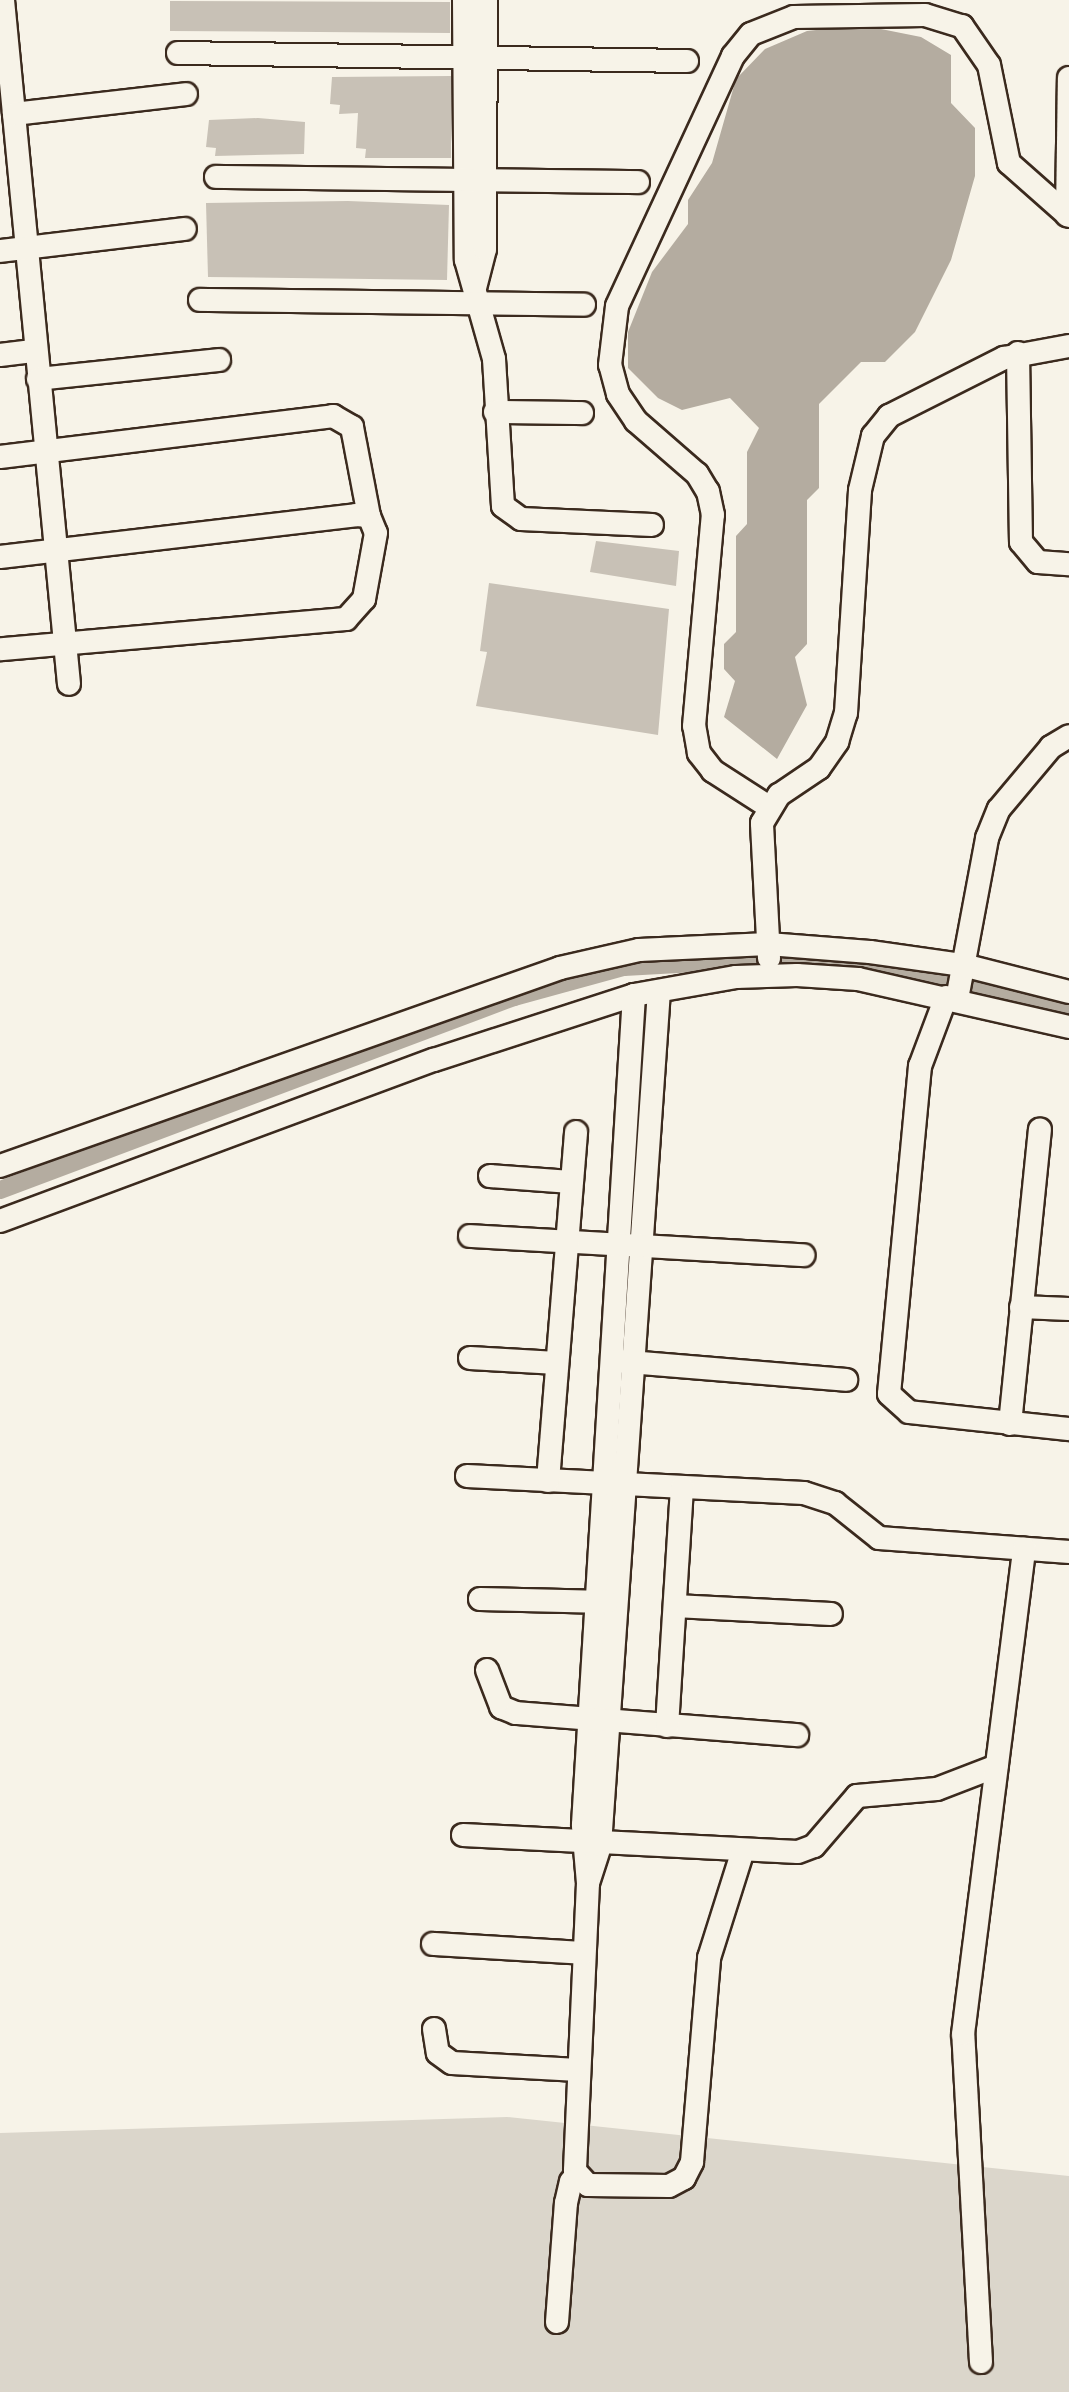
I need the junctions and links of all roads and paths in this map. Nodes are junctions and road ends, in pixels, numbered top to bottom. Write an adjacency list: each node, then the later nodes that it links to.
1 (3, 0): 9 (street)
2 (464, 0): 5 (street)
3 (486, 0): 5 (street)
4 (178, 53): 5 (street)
5 (475, 55): 6 (street); 11 (street)
6 (687, 61)
7 (1069, 78): 13 (street)
8 (186, 94): 9 (street)
9 (14, 114): 15 (street)
10 (216, 177): 11 (street)
11 (474, 178): 12 (street); 17 (street)
12 (638, 182)
13 (1068, 216): 39 (street)
14 (185, 229): 15 (street)
15 (26, 248): 16 (street); 21 (street)
16 (0, 251)
17 (477, 294): 18 (street); 19 (street); 26 (street)
18 (200, 300)
19 (584, 305)
20 (1069, 346): 22 (street)
21 (35, 351): 23 (street); 25 (street)
22 (1018, 353): 34 (street); 39 (street)
23 (0, 355)
24 (219, 360): 25 (street)
25 (38, 379): 28 (street)
26 (495, 412): 27 (street); 31 (street)
27 (582, 413)
28 (44, 452): 29 (street); 30 (street); 32 (street)
29 (0, 457)
30 (369, 516): 32 (street); 35 (street)
31 (652, 525)
32 (54, 551): 33 (street); 35 (street)
33 (0, 557)
34 (1069, 564)
35 (65, 642): 36 (street); 37 (street)
36 (0, 649)
37 (69, 684)
38 (1069, 736): 41 (street)
39 (769, 807): 40 (street)
40 (769, 960): 41 (street); 41 (street); 42 (street); 48 (street)
41 (957, 985): 43 (street); 45 (street); 62 (street)
42 (659, 991): 44 (street); 54 (street)
43 (1069, 992)
44 (634, 995): 51 (street); 54 (street)
45 (1069, 1027)
46 (1040, 1130): 56 (street)
47 (576, 1132): 50 (street)
48 (0, 1166)
49 (490, 1176): 50 (street)
50 (571, 1182): 53 (street)
51 (0, 1221)
52 (470, 1236): 53 (street)
53 (567, 1240): 54 (street); 60 (street)
54 (629, 1244): 55 (street); 59 (street)
55 (803, 1255)
56 (1021, 1307): 57 (street); 62 (street)
57 (1069, 1309)
58 (470, 1358): 60 (street)
59 (621, 1361): 61 (street); 66 (street)
60 (557, 1363): 65 (street)
61 (846, 1380)
62 (1010, 1424): 63 (street)
63 (1069, 1429)
64 (467, 1476): 65 (street)
65 (548, 1481): 66 (street)
66 (612, 1484): 67 (street); 71 (street)
67 (682, 1487): 68 (street); 72 (street)
68 (1024, 1549): 69 (street); 78 (street)
69 (1069, 1552)
70 (480, 1599): 71 (street)
71 (606, 1602): 75 (street)
72 (675, 1606): 73 (street); 76 (street)
73 (831, 1614)
74 (487, 1670): 75 (street)
75 (599, 1719): 76 (street); 80 (street)
76 (667, 1726): 77 (street)
77 (797, 1735)
78 (997, 1766): 81 (street); 88 (street)
79 (463, 1835): 80 (street)
80 (591, 1843): 81 (street); 83 (street)
81 (743, 1850): 86 (street)
82 (433, 1944): 83 (street)
83 (584, 1953): 85 (street)
84 (434, 2029): 85 (street)
85 (578, 2070): 86 (street)
86 (579, 2179): 87 (street)
87 (557, 2322)
88 (981, 2362)

